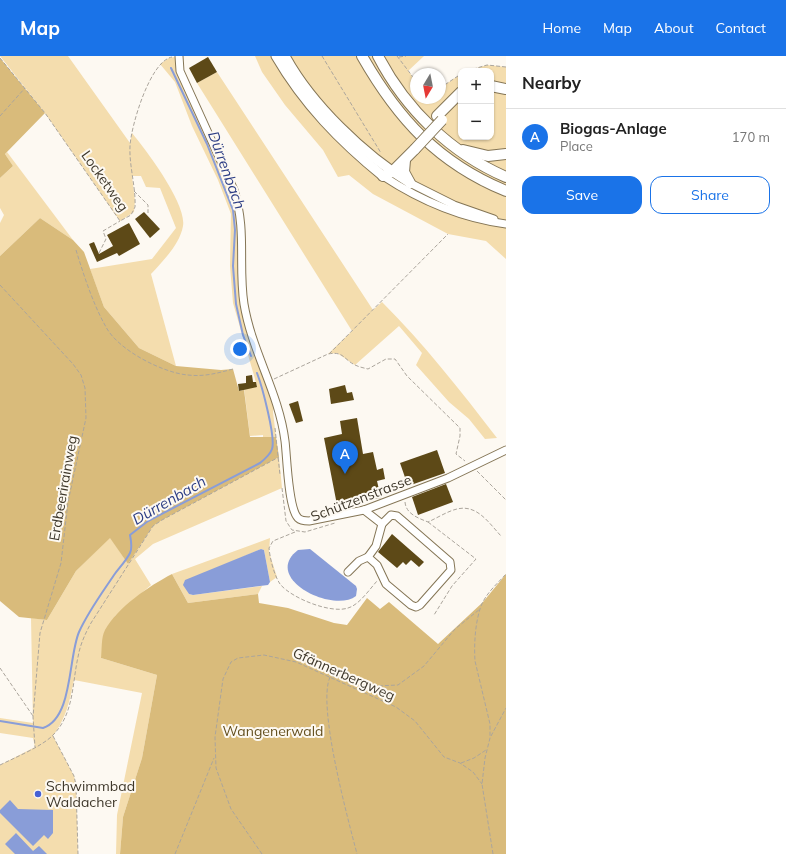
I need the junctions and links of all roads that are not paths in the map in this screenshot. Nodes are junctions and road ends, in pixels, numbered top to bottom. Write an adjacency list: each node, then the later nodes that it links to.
1 (179, 56): 23 (street, Schützenstrasse)
2 (276, 56): 17 (main road)
3 (285, 56): 17 (main road)
4 (363, 56): 20 (highway)
5 (378, 56): 14 (highway)
6 (494, 79): 7 (highway)
7 (506, 81)
8 (494, 87): 9 (highway)
9 (506, 89)
10 (458, 96): 12 (highway)
11 (458, 103): 12 (highway)
12 (440, 118): 13 (highway)
13 (412, 146): 16 (highway); 17 (highway)
14 (452, 146): 15 (highway); 18 (highway)
15 (506, 154)
16 (405, 160): 17 (highway); 19 (highway)
17 (388, 172): 19 (main road); 21 (street)
18 (506, 177)
19 (410, 183): 21 (street)
20 (506, 191)
21 (506, 223)
22 (506, 450): 23 (street, Schützenstrasse)
23 (364, 510): 24 (street)
24 (382, 524): 25 (street); 25 (street)
25 (368, 557): 26 (street)
26 (348, 572)

